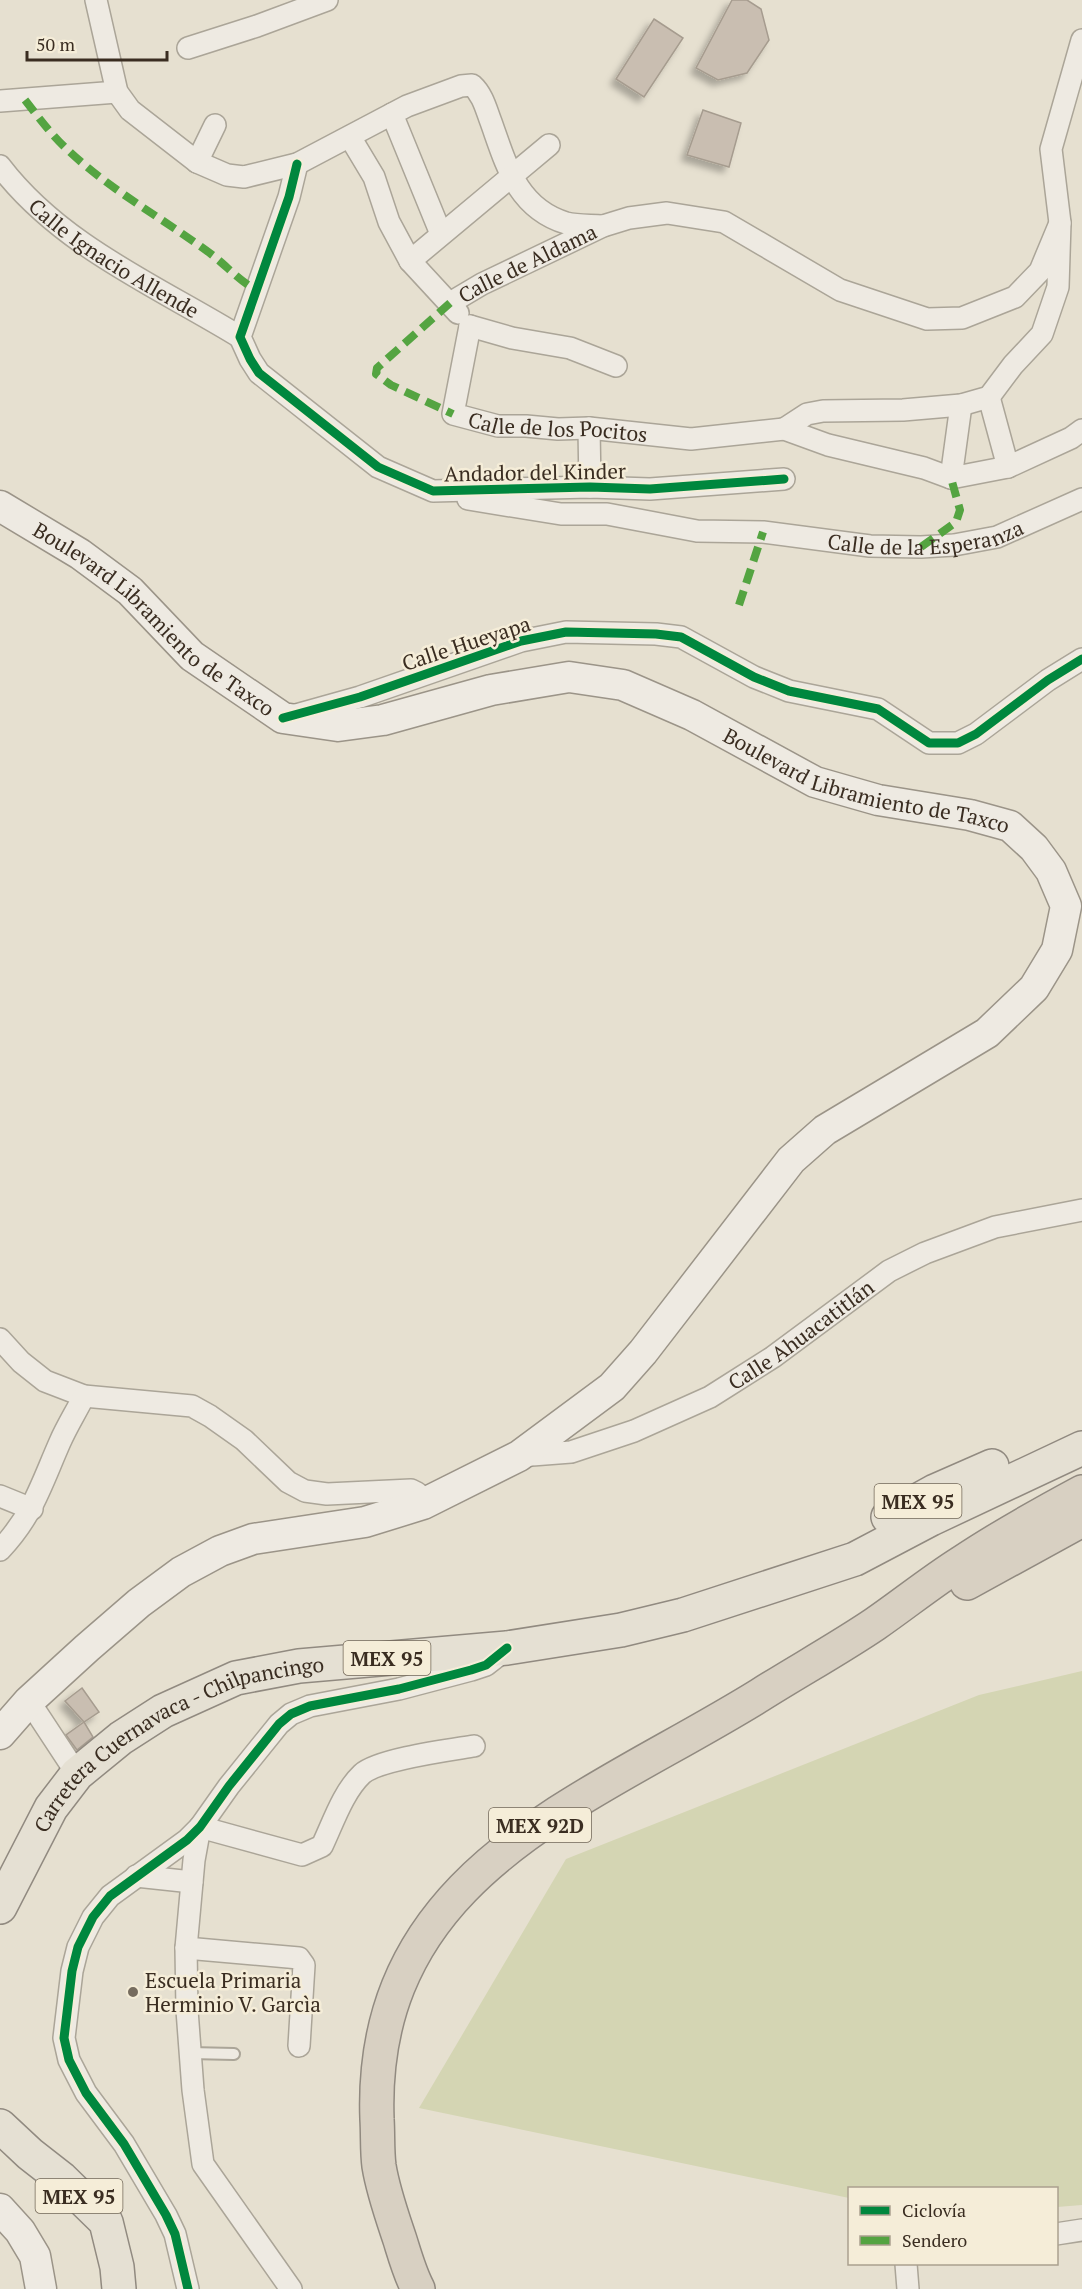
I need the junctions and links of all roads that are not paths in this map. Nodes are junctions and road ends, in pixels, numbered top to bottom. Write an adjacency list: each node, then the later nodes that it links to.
1 (96, 0): 5 (street)
2 (327, 0): 4 (street)
3 (1082, 40): 15 (street)
4 (188, 48)
5 (117, 92): 6 (street); 11 (street)
6 (0, 101)
7 (393, 114): 9 (street); 14 (street); 17 (street)
8 (215, 125): 11 (street)
9 (350, 137): 12 (street); 18 (street, Calle de Aldama)
10 (549, 146): 14 (street)
11 (196, 162): 12 (street)
12 (297, 164): 21 (street)
13 (0, 166): 21 (street, Calle Ignacio Allende)
14 (510, 176): 16 (street); 17 (street)
15 (1060, 224): 16 (street, Calle de Aldama); 23 (street)
16 (603, 226): 19 (street, Calle de Aldama)
17 (441, 234): 18 (street)
18 (410, 261): 19 (street, Calle de Aldama)
19 (450, 303): 20 (street)
20 (470, 326): 22 (street); 25 (street, Calle de los Pocitos)
21 (240, 337): 32 (street, Andador del Kinder)
22 (616, 366)
23 (989, 397): 24 (street); 28 (street)
24 (962, 405): 26 (street); 29 (street)
25 (589, 428): 26 (street, Calle de los Pocitos); 31 (street)
26 (784, 429): 29 (street)
27 (1082, 430): 28 (street)
28 (1008, 467): 29 (street)
29 (951, 478)
30 (784, 479): 31 (street, Andador del Kinder)
31 (590, 487): 32 (street, Andador del Kinder)
32 (433, 491): 33 (street, Calle de la Esperanza)
33 (1082, 499)
34 (0, 506): 36 (main road, Boulevard Libramiento de Taxco)
35 (1082, 659): 36 (street, Calle Hueyapa)
36 (283, 718): 42 (main road, Boulevard Libramiento de Taxco)
37 (1082, 1210): 42 (street, Calle Ahuacatitlán)
38 (0, 1339): 39 (street)
39 (84, 1396): 45 (street); 46 (street)
40 (1082, 1427): 49 (main road, Carretera Cuernavaca - Chilpancingo / MEX 95)
41 (1082, 1448): 49 (main road, Carretera Cuernavaca - Chilpancingo / MEX 95)
42 (519, 1456): 45 (main road, Boulevard Libramiento de Taxco)
43 (1082, 1492): 52 (highway, MEX 92D)
44 (0, 1496): 46 (street)
45 (423, 1504): 51 (main road, Boulevard Libramiento de Taxco)
46 (32, 1509): 48 (street)
47 (1082, 1520): 52 (highway, MEX 92D)
48 (0, 1550)
49 (761, 1589): 50 (main road, Carretera Cuernavaca - Chilpancingo / MEX 95)
50 (507, 1648): 55 (main road, Carretera Cuernavaca - Chilpancingo / MEX 95); 56 (street)
51 (29, 1701): 53 (main road, Boulevard Libramiento de Taxco); 55 (street)
52 (740, 1708): 73 (highway, MEX 92D)
53 (0, 1734)
54 (474, 1746): 56 (street)
55 (77, 1774): 59 (main road, Carretera Cuernavaca - Chilpancingo / MEX 95)
56 (200, 1827): 57 (street); 58 (street)
57 (136, 1876): 58 (street); 71 (street)
58 (192, 1882): 60 (street)
59 (0, 1908)
60 (186, 1948): 61 (street); 62 (street)
61 (299, 2046)
62 (190, 2053): 63 (lane); 72 (street)
63 (234, 2054)
64 (0, 2126): 70 (main road, MEX 95)
65 (0, 2209): 69 (main road, MEX 95)
66 (1082, 2230): 67 (street)
67 (1058, 2234)
68 (906, 2265): 74 (street)
69 (40, 2289)
70 (119, 2289)
71 (188, 2289)
72 (291, 2289)
73 (418, 2289)
74 (908, 2289)

